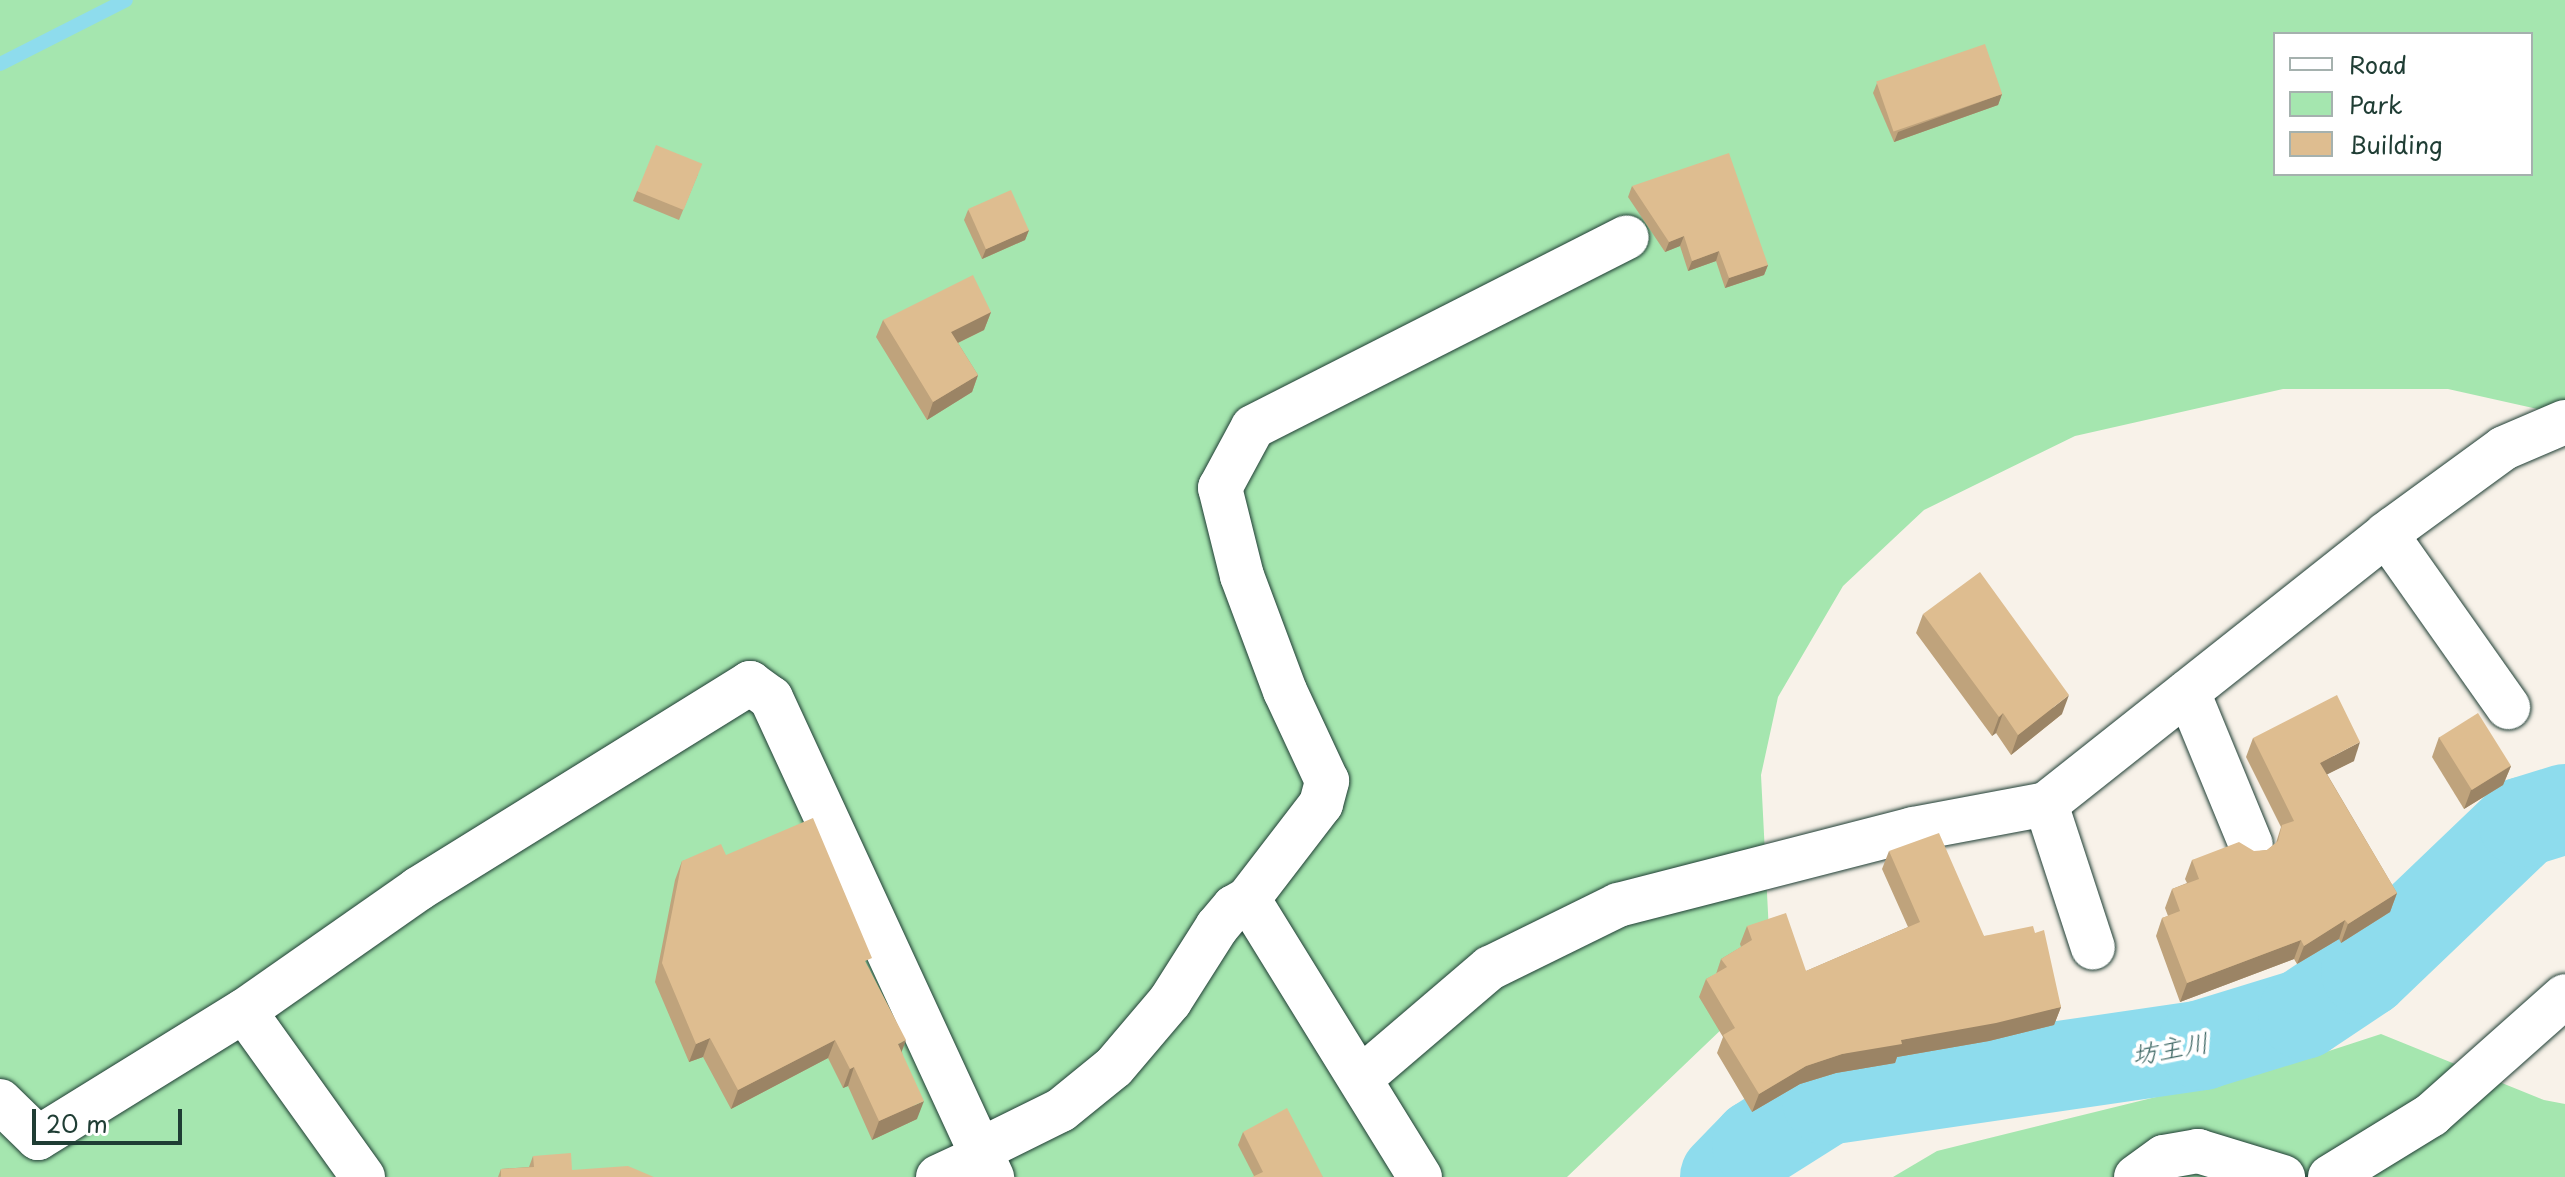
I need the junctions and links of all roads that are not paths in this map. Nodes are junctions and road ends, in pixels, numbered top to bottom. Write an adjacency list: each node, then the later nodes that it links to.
1 (1627, 237): 8 (street)
2 (2565, 422): 3 (street)
3 (2386, 534): 4 (street); 5 (street)
4 (2188, 692): 6 (street); 7 (street)
5 (2508, 707)
6 (2046, 804): 9 (street); 12 (street)
7 (2251, 845)
8 (1248, 899): 12 (street); 14 (street)
9 (2093, 948)
10 (2565, 996): 20 (street)
11 (244, 1011): 13 (street); 14 (street); 15 (street)
12 (1361, 1078): 17 (street)
13 (0, 1101)
14 (985, 1161): 16 (street)
15 (363, 1177)
16 (938, 1177)
17 (1420, 1177)
18 (2136, 1177): 19 (street)
19 (2283, 1177)
20 (2330, 1177)

